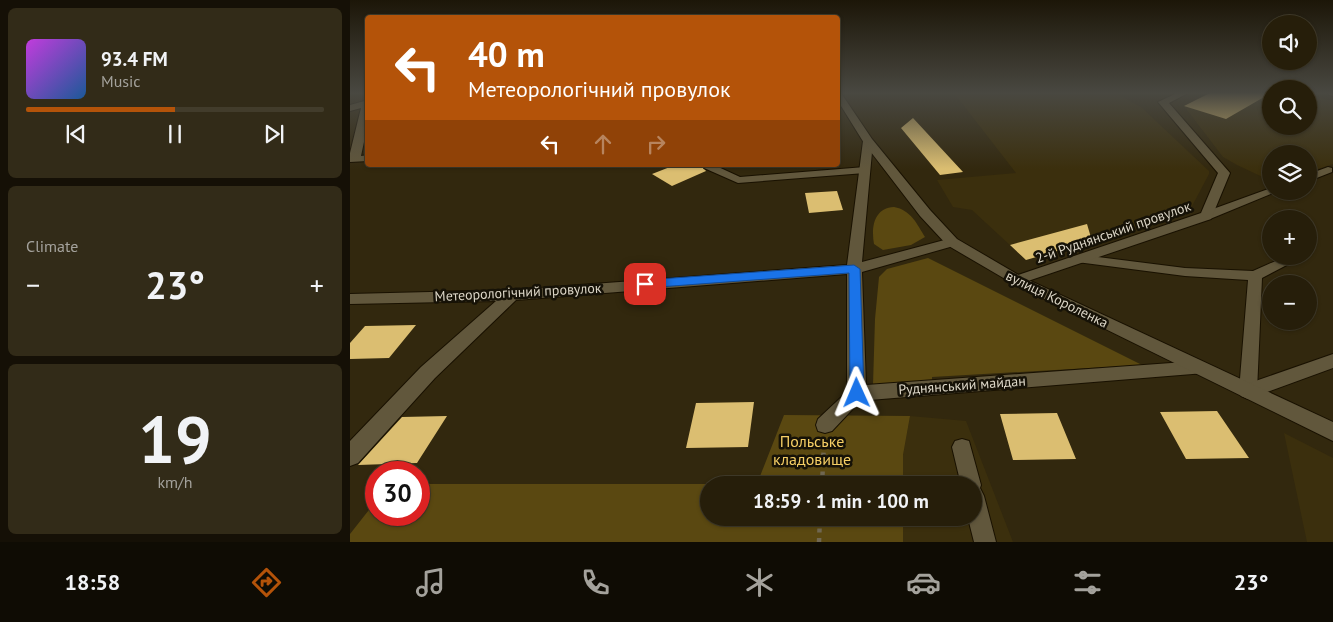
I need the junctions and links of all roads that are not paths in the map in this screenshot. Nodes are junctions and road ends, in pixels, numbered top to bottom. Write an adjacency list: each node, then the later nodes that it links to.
1 (364, 118): 5 (street)
2 (853, 118): 4 (street, вулиця Короленка)
3 (1177, 118): 11 (street, 2-й Руднянський провулок)
4 (868, 141): 7 (street); 12 (street, вулиця Короленка)
5 (365, 158)
6 (710, 167): 7 (lane)
7 (865, 170): 15 (street)
8 (1328, 170): 9 (lane)
9 (1317, 175)
10 (1262, 195): 11 (lane)
11 (1206, 216): 13 (street, 2-й Руднянський провулок)
12 (952, 242): 15 (street, Метеорологічний провулок); 17 (street, вулиця Короленка)
13 (1082, 259): 16 (lane); 17 (street, 2-й Руднянський провулок)
14 (1279, 265): 16 (lane)
15 (854, 269): 18 (street, Метеорологічний провулок); 23 (street)
16 (1255, 276): 22 (lane)
17 (1017, 280): 21 (street, вулиця Короленка)
18 (512, 295): 19 (street, Метеорологічний провулок); 27 (street)
19 (350, 299)
20 (1333, 361): 22 (street)
21 (1199, 368): 22 (street, вулиця Короленка); 23 (street, Руднянський майдан)
22 (1248, 391): 25 (street, вулиця Короленка)
23 (857, 393): 24 (lane)
24 (824, 425)
25 (1333, 432)
26 (962, 447): 28 (lane)
27 (350, 456)
28 (969, 476)
29 (981, 526): 30 (lane)
30 (985, 542)

